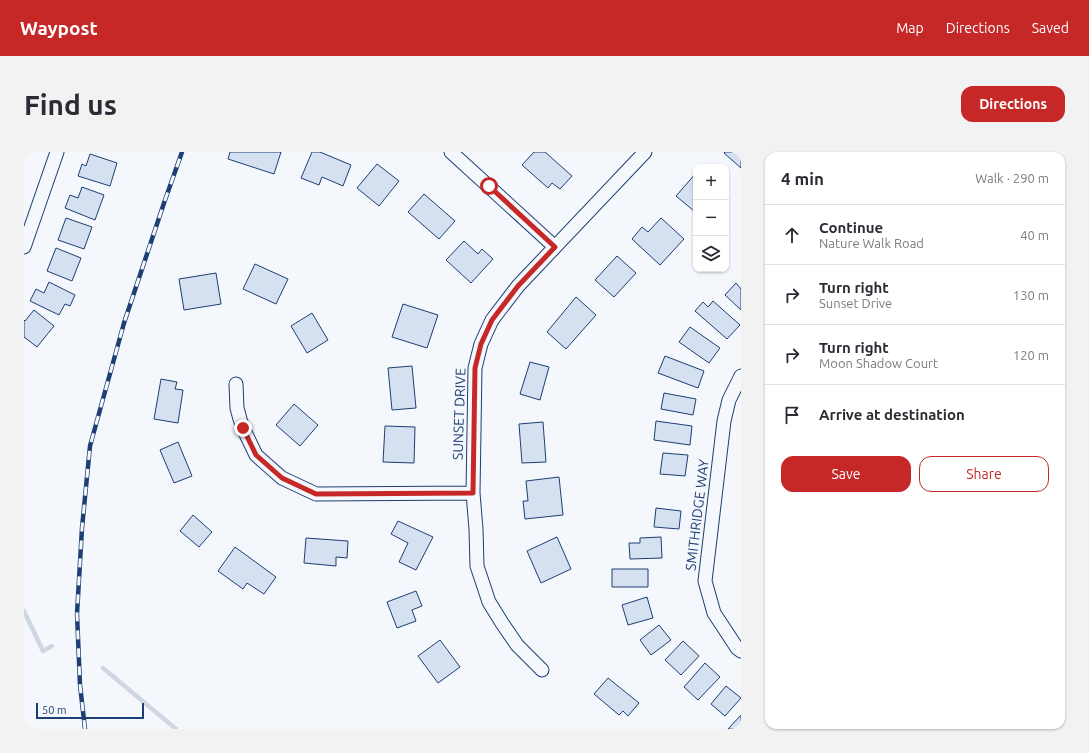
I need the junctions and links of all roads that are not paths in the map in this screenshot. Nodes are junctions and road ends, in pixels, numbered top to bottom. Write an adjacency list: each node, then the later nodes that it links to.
1 (58, 152): 4 (street)
2 (451, 152): 5 (street)
3 (645, 152): 5 (street, SUNSET DRIVE)
4 (24, 247)
5 (555, 247): 8 (street, SUNSET DRIVE)
6 (741, 376): 9 (street, SMITHRIDGE WAY)
7 (236, 384): 8 (street)
8 (473, 493): 10 (street, SUNSET DRIVE)
9 (741, 651)
10 (542, 670)

